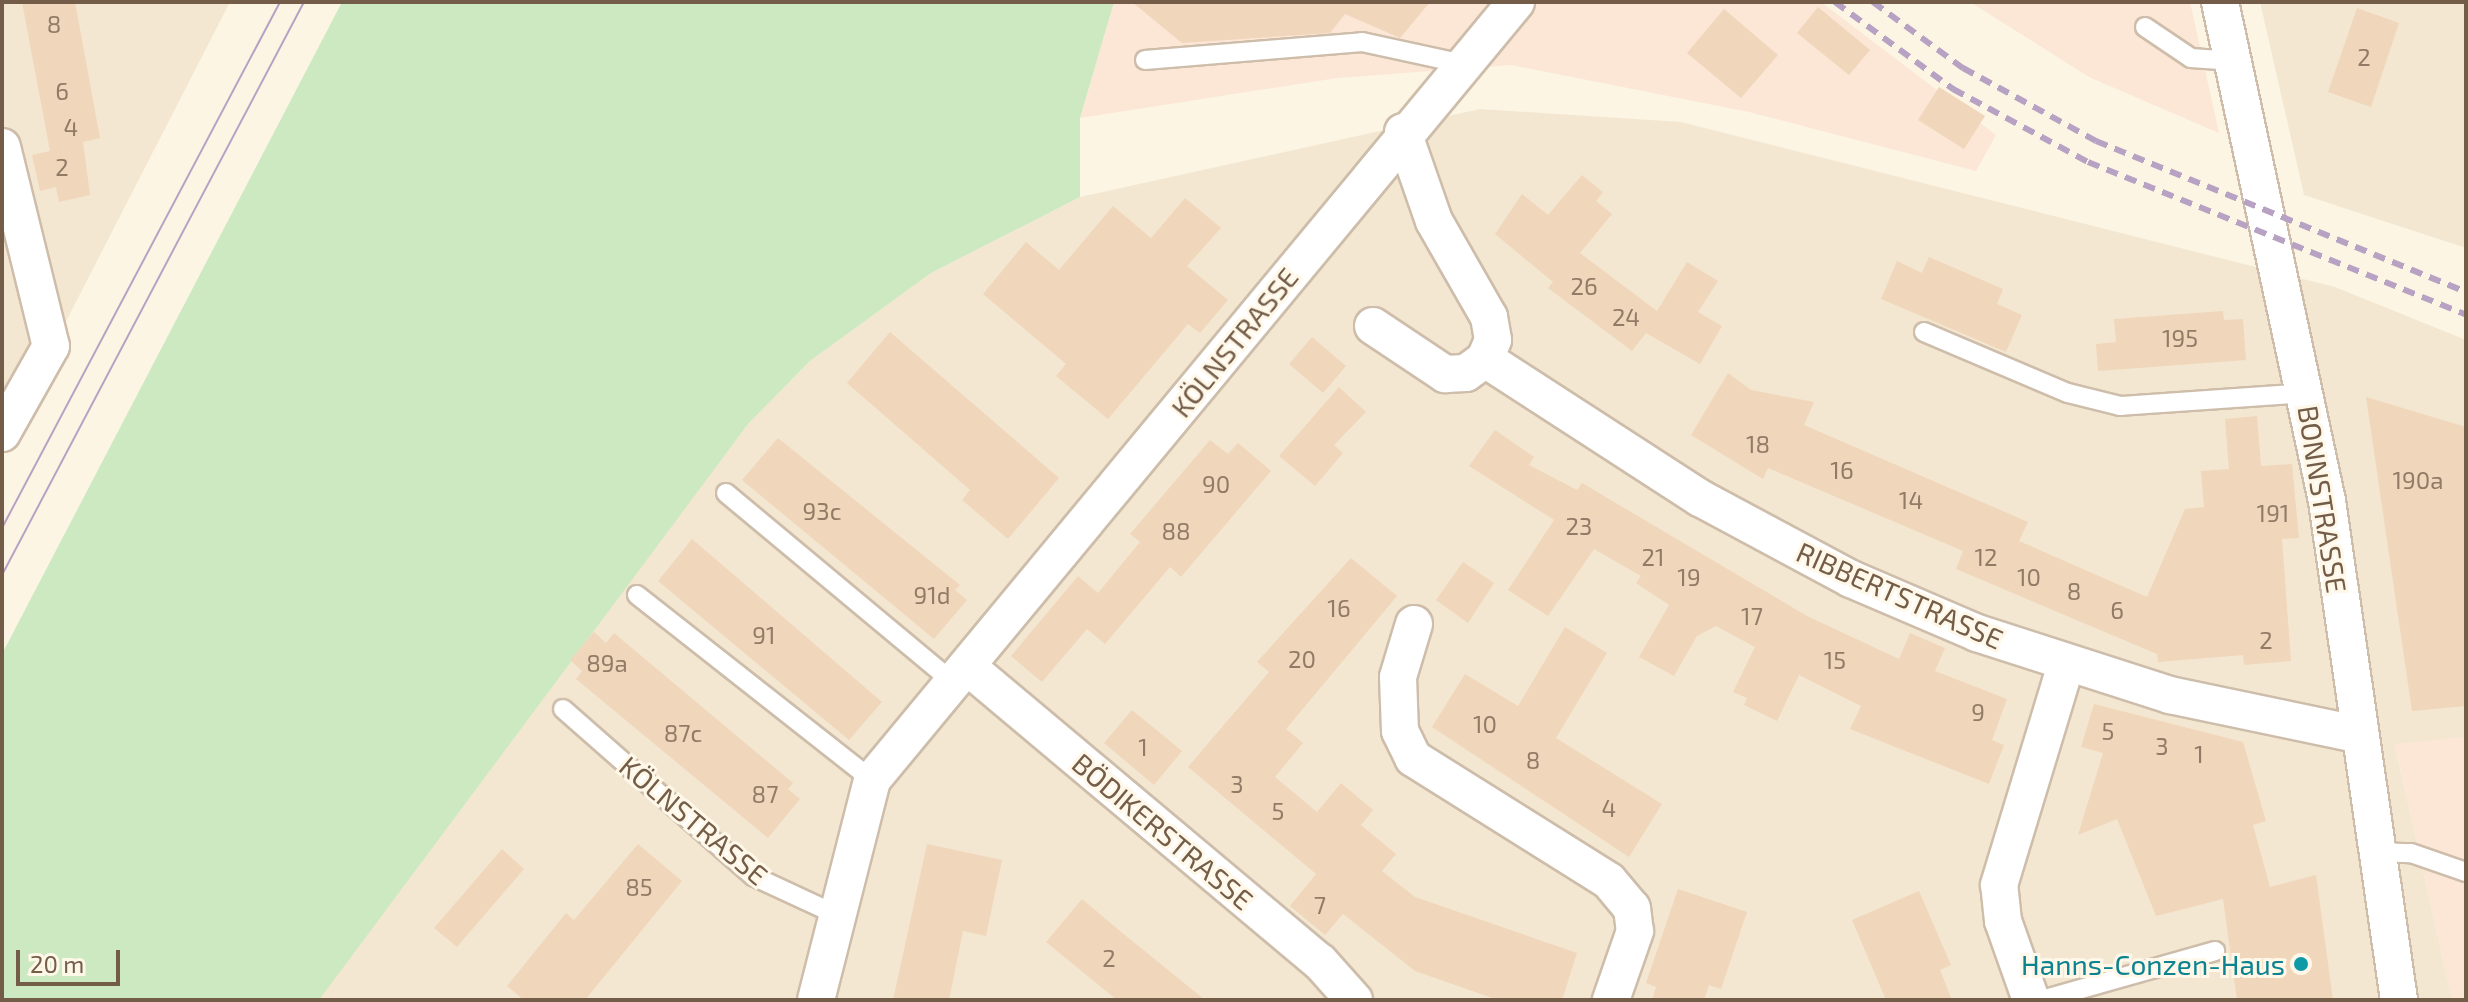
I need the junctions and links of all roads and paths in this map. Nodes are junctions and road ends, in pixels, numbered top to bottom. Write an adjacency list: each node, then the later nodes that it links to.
1 (1516, 2): 6 (street, KÖLNSTRASSE)
2 (2220, 2): 5 (street, BONNSTRASSE)
3 (2145, 27): 5 (lane)
4 (1145, 60): 6 (lane)
5 (2234, 61): 12 (street, BONNSTRASSE)
6 (1464, 64): 7 (street, KÖLNSTRASSE)
7 (1403, 132): 11 (street); 18 (street, KÖLNSTRASSE)
8 (2, 147): 13 (street)
9 (1373, 326): 11 (street)
10 (1924, 332): 12 (lane)
11 (1485, 359): 17 (street, RIBBERTSTRASSE)
12 (2306, 393): 20 (street, BONNSTRASSE)
13 (2, 433)
14 (726, 493): 18 (lane)
15 (637, 595): 21 (lane)
16 (1414, 624): 28 (street)
17 (2066, 665): 20 (street, RIBBERTSTRASSE); 29 (street)
18 (961, 675): 21 (street, KÖLNSTRASSE); 27 (street, BÖDIKERSTRASSE)
19 (563, 709): 24 (lane, KÖLNSTRASSE)
20 (2356, 734): 22 (street, BONNSTRASSE)
21 (872, 780): 24 (street, KÖLNSTRASSE)
22 (2373, 852): 23 (lane); 31 (street, BONNSTRASSE)
23 (2466, 872)
24 (835, 914): 26 (street, KÖLNSTRASSE)
25 (2215, 951): 30 (lane)
26 (816, 1000)
27 (1354, 1000)
28 (1611, 1000)
29 (2031, 1000)
30 (2042, 1000)
31 (2399, 1000)

